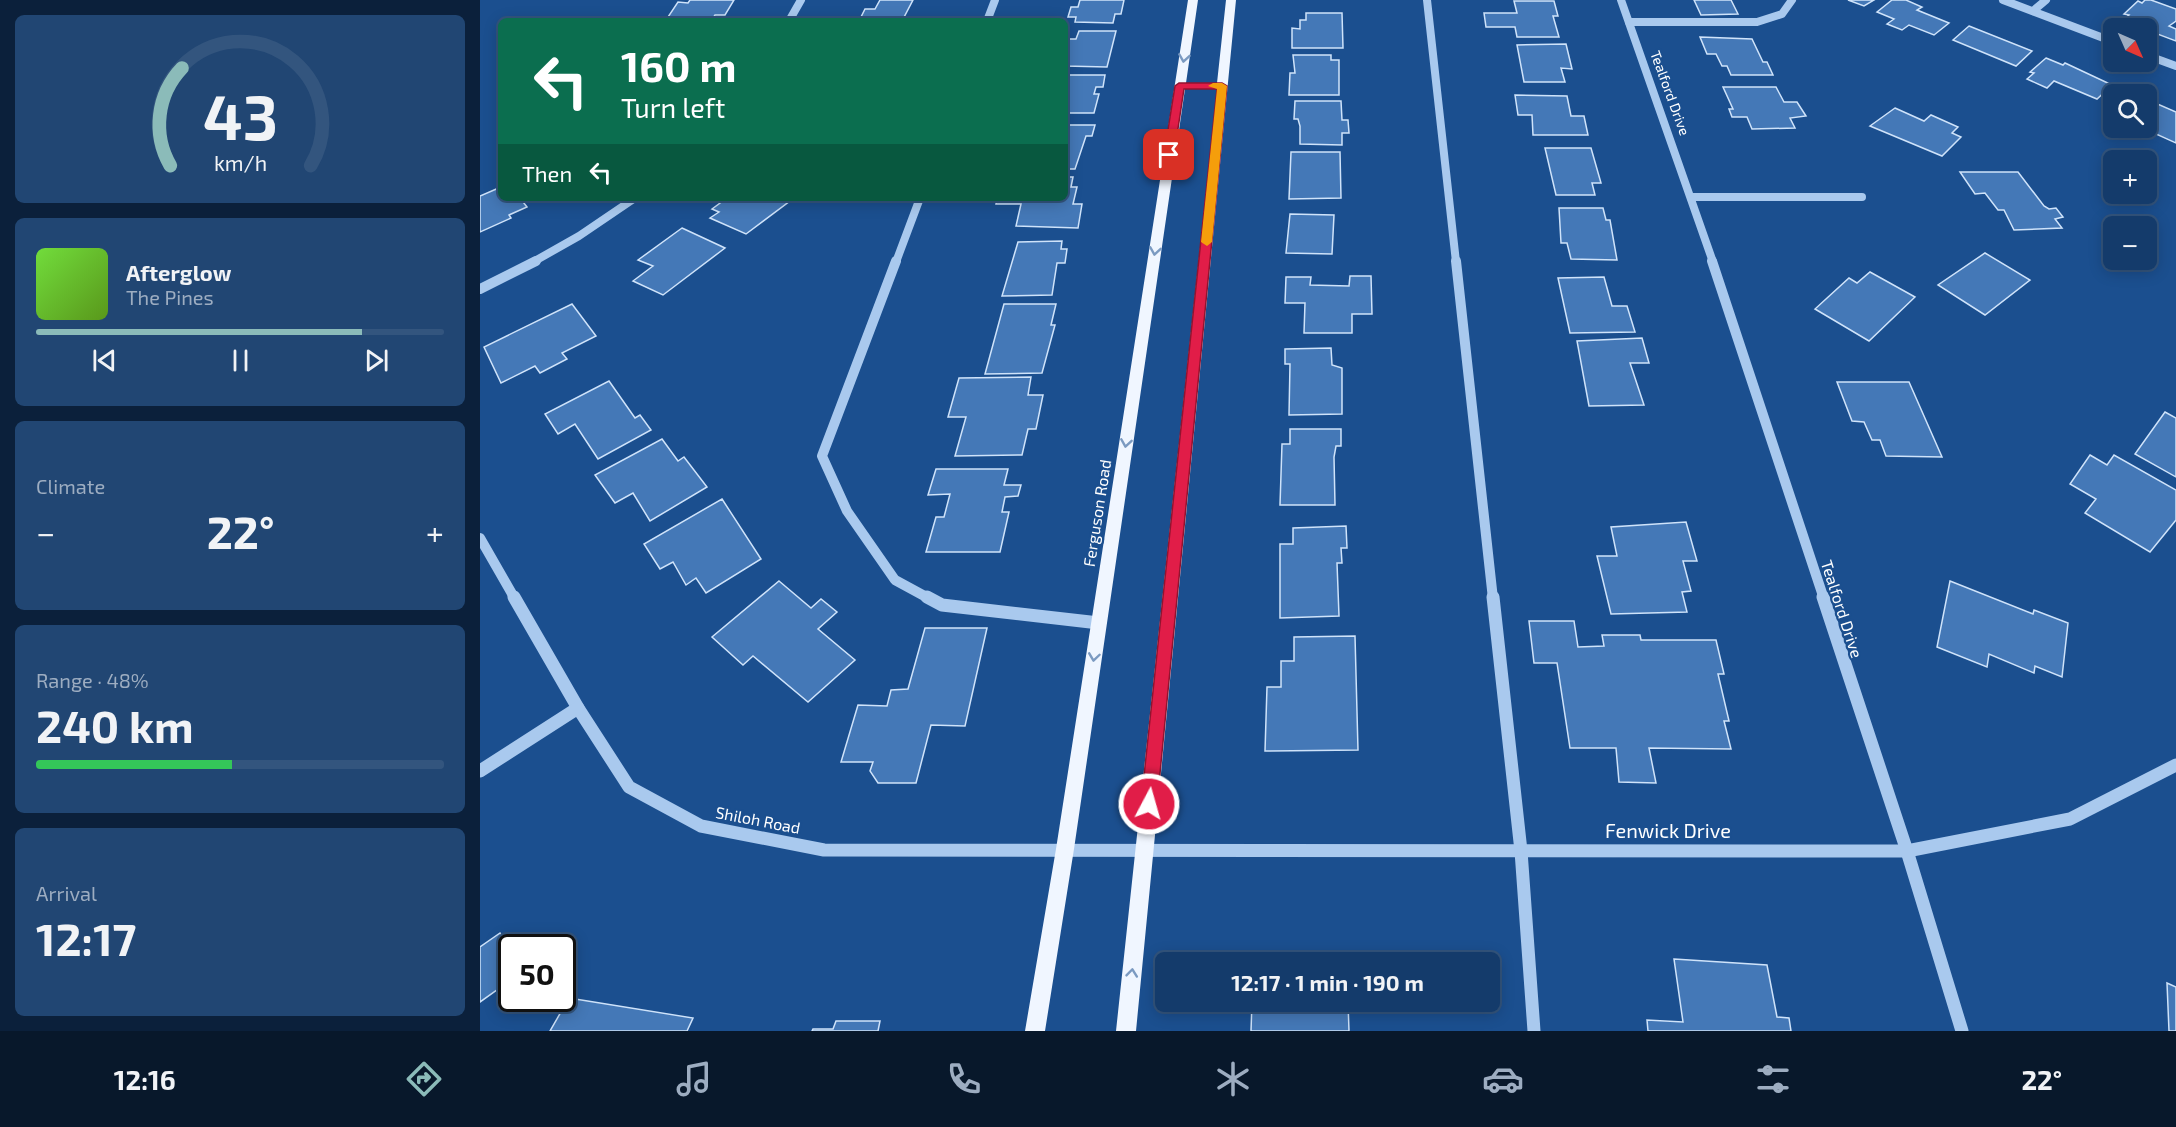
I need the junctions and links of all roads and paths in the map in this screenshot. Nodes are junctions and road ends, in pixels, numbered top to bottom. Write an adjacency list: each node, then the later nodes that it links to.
1 (801, 0): 11 (street)
2 (995, 0): 12 (street)
3 (1192, 0): 17 (main road, Ferguson Road, one-way to 17)
4 (1231, 0): 18 (main road)
5 (1427, 0): 31 (street)
6 (1621, 0): 13 (street, Tealford Drive)
7 (1792, 0): 13 (street)
8 (2003, 0): 10 (street)
9 (2046, 0): 10 (street)
10 (2033, 11): 14 (street)
11 (791, 18)
12 (988, 18)
13 (1629, 22): 19 (street, Tealford Drive)
14 (2103, 38)
15 (2157, 59): 16 (street)
16 (2176, 66)
17 (1179, 86): 18 (main road); 25 (main road, Ferguson Road, one-way to 25)
18 (1222, 86): 30 (main road)
19 (1691, 197): 20 (street); 32 (street, Tealford Drive)
20 (1863, 197)
21 (631, 201): 23 (street)
22 (919, 201): 25 (street)
23 (480, 289)
24 (480, 538): 26 (street, Shiloh Road)
25 (1099, 623): 29 (main road, Ferguson Road, one-way to 29)
26 (578, 708): 28 (street); 29 (street, Shiloh Road)
27 (2176, 765): 32 (street, Fenwick Drive)
28 (480, 771)
29 (1065, 849): 30 (street, Shiloh Road); 33 (main road, Ferguson Road)
30 (1144, 851): 31 (street, Fenwick Drive); 34 (main road, one-way to 30)
31 (1521, 851): 32 (street, Fenwick Drive); 35 (street)
32 (1906, 851): 36 (street, Tealford Drive)
33 (1035, 1031)
34 (1126, 1031)
35 (1534, 1031)
36 (1962, 1031)

